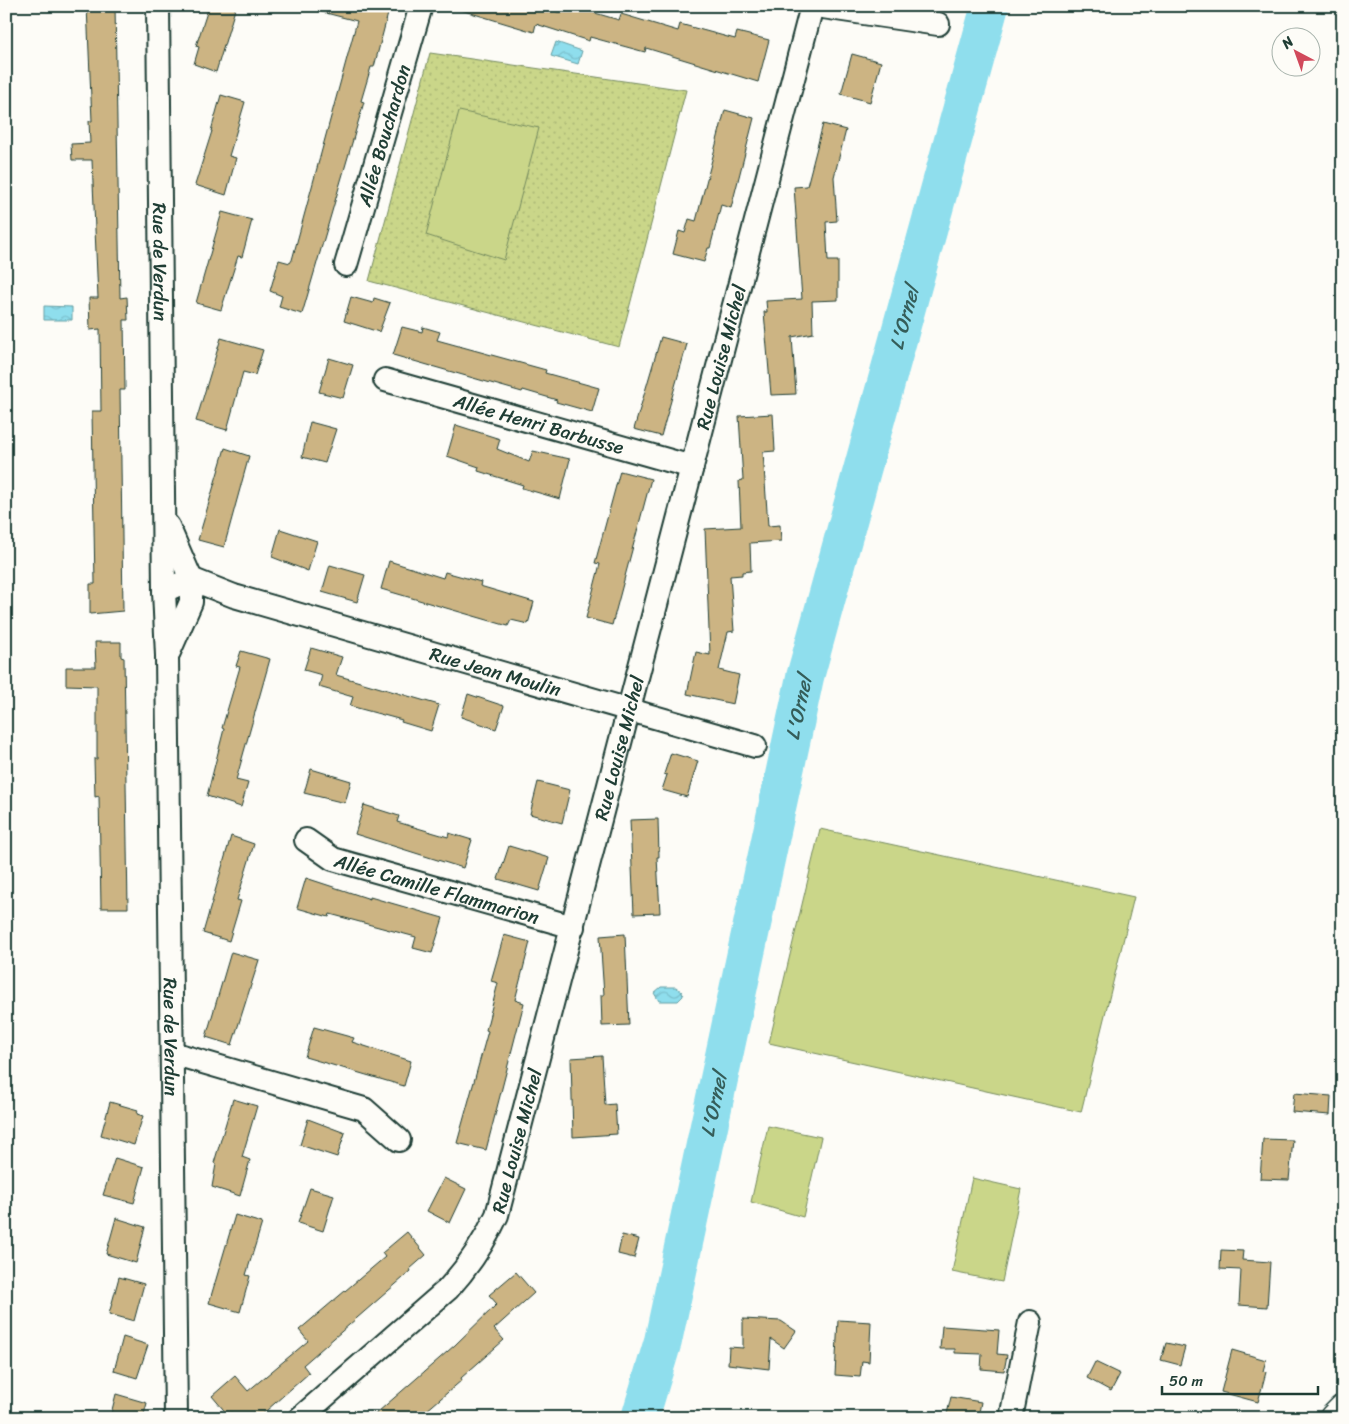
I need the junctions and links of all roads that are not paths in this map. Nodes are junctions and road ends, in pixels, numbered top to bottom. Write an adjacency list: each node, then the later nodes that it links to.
1 (158, 6): 9 (street, Rue de Verdun)
2 (421, 6): 6 (street, Allée Bouchardon)
3 (812, 6): 8 (street, Rue Louise Michel)
4 (816, 6): 5 (street)
5 (938, 24)
6 (346, 265)
7 (385, 380): 8 (street, Allée Henri Barbusse)
8 (692, 467): 15 (street, Rue Louise Michel)
9 (164, 518): 10 (street, Rue de Verdun); 11 (street, Rue de Verdun)
10 (191, 579): 11 (street); 12 (street, Rue Jean Moulin); 13 (street, Rue de Verdun)
11 (164, 591): 13 (street); 14 (street, Rue de Verdun)
12 (234, 596): 13 (street, Rue Jean Moulin); 15 (street, Rue Jean Moulin)
13 (191, 602): 14 (street, Rue de Verdun)
14 (167, 656): 19 (street, Rue de Verdun)
15 (629, 710): 16 (street, Rue Jean Moulin); 18 (street, Rue Louise Michel)
16 (755, 746)
17 (306, 840): 18 (street, Allée Camille Flammarion)
18 (573, 927): 24 (street, Rue Louise Michel)
19 (172, 1054): 20 (street); 23 (street, Rue de Verdun)
20 (399, 1140)
21 (1030, 1322): 25 (street)
22 (1343, 1409): 26 (street)
23 (176, 1418)
24 (300, 1418)
25 (1012, 1418)
26 (1334, 1418)

